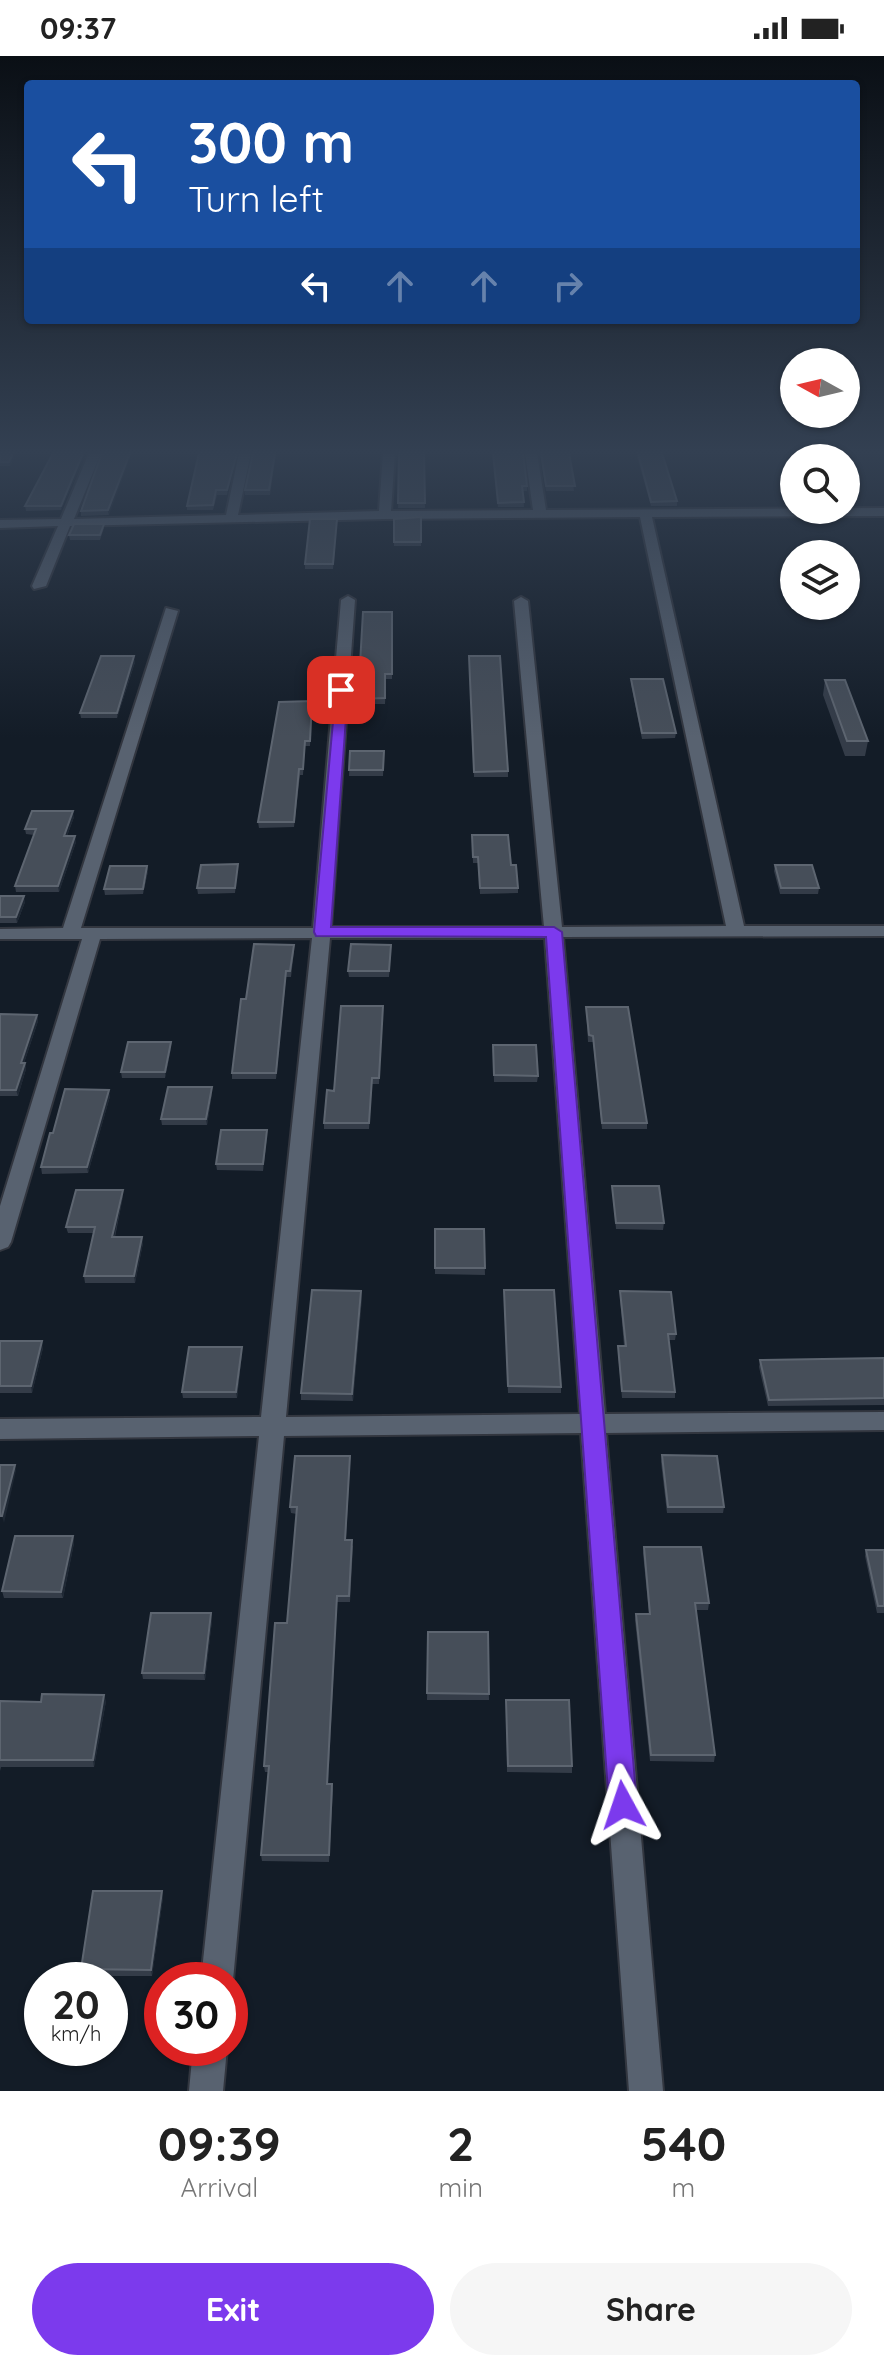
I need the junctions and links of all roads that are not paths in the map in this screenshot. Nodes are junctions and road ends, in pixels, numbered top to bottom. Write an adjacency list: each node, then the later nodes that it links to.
1 (55, 548): 3 (street)
2 (653, 548): 7 (street)
3 (39, 586)
4 (348, 600): 9 (street)
5 (521, 601): 10 (street)
6 (171, 611): 11 (street)
7 (736, 931): 8 (street); 10 (street)
8 (884, 931)
9 (322, 932): 10 (street); 12 (street); 17 (street)
10 (554, 932): 16 (street)
11 (71, 933): 12 (street); 13 (street)
12 (93, 933): 14 (street)
13 (0, 934)
14 (0, 1242)
15 (884, 1421): 16 (street)
16 (593, 1424): 17 (street); 22 (street)
17 (273, 1427): 18 (street); 19 (street)
18 (0, 1429)
19 (219, 1962)
20 (208, 2066): 21 (street)
21 (206, 2091)
22 (646, 2091)

